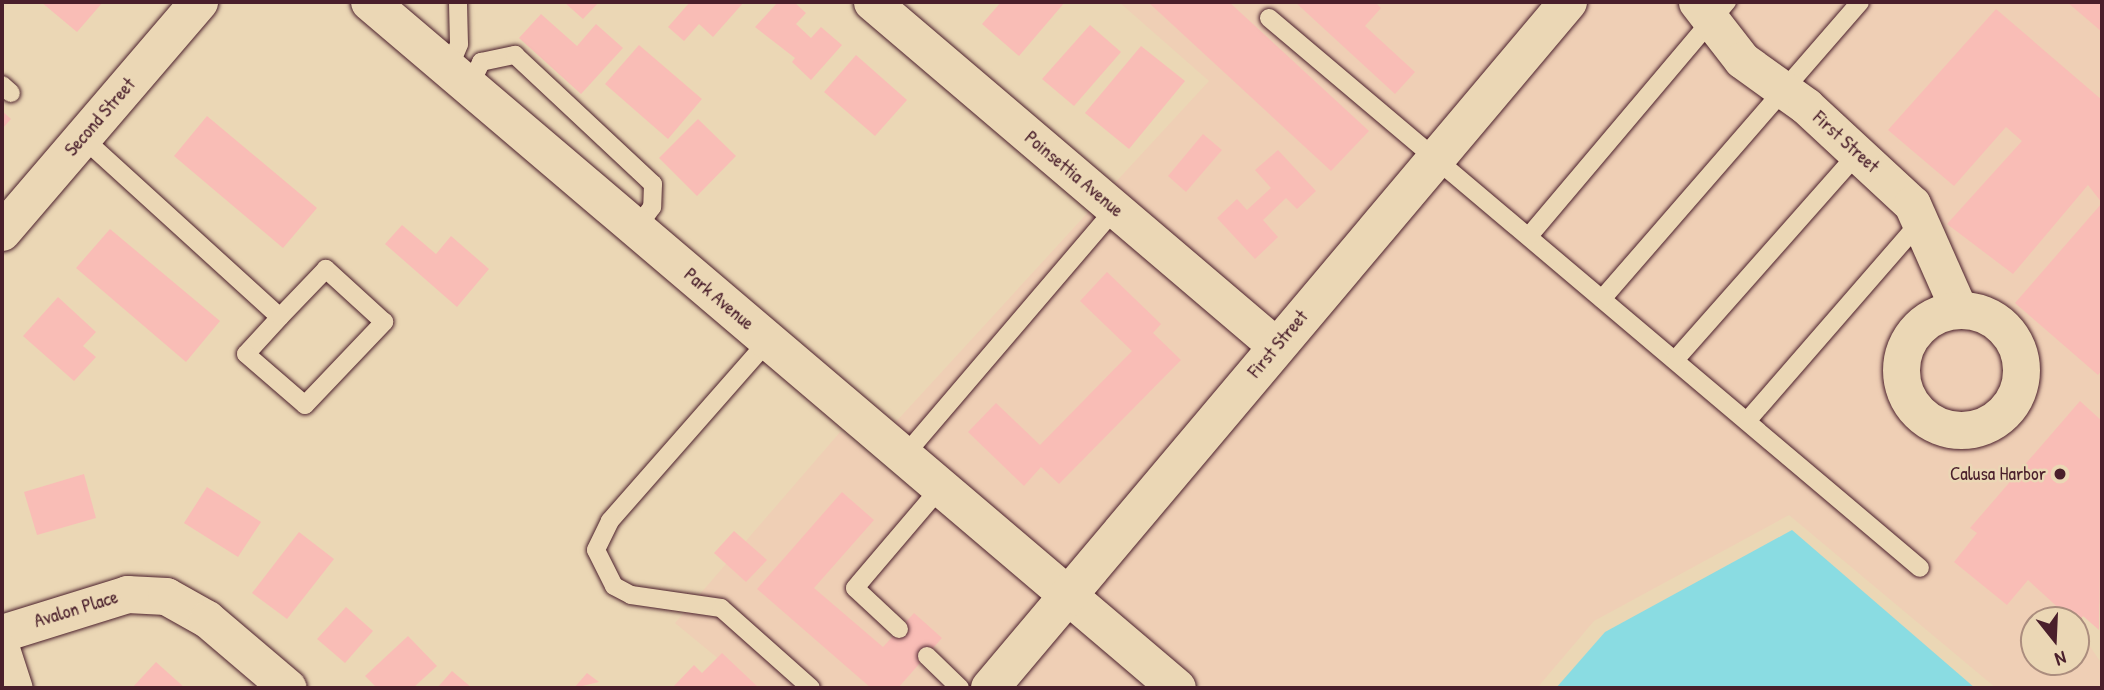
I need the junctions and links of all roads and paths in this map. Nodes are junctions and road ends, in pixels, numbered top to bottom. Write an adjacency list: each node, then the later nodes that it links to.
1 (199, 2): 11 (main road, Second Street)
2 (370, 2): 9 (main road, Park Avenue)
3 (458, 2): 9 (lane)
4 (872, 2): 14 (street, Poinsettia Avenue)
5 (1568, 2): 13 (main road, First Street)
6 (1860, 2): 10 (lane)
7 (1712, 8): 10 (street, First Street); 18 (lane)
8 (1269, 18): 13 (lane)
9 (459, 78): 16 (main road, Park Avenue); 16 (lane)
10 (1783, 90): 12 (street, First Street); 19 (lane)
11 (83, 138): 17 (main road, Second Street); 21 (lane)
12 (1858, 153): 15 (street, First Street); 24 (lane)
13 (1436, 157): 18 (lane); 23 (main road, First Street)
14 (1115, 209): 23 (street, Poinsettia Avenue); 26 (lane)
15 (1921, 221): 20 (street, First Street); 25 (lane)
16 (636, 229): 22 (main road, Park Avenue)
17 (2, 232)
18 (1529, 236): 19 (lane)
19 (1602, 299): 24 (lane)
20 (1959, 310)
21 (279, 317): 21 (lane)
22 (768, 341): 26 (main road, Park Avenue); 36 (lane)
23 (1276, 346): 29 (main road, First Street)
24 (1675, 360): 25 (lane)
25 (1747, 421): 28 (lane)
26 (904, 456): 27 (main road, Park Avenue)
27 (941, 487): 29 (main road, Park Avenue); 30 (lane)
28 (1920, 568)
29 (1069, 596): 38 (main road, First Street); 39 (main road, Park Avenue)
30 (899, 629)
31 (2, 633): 35 (street, Avalon Place)
32 (2, 652): 34 (street)
33 (927, 656): 37 (lane)
34 (14, 688)
35 (288, 688)
36 (811, 688)
37 (960, 688)
38 (990, 688)
39 (1177, 688)

